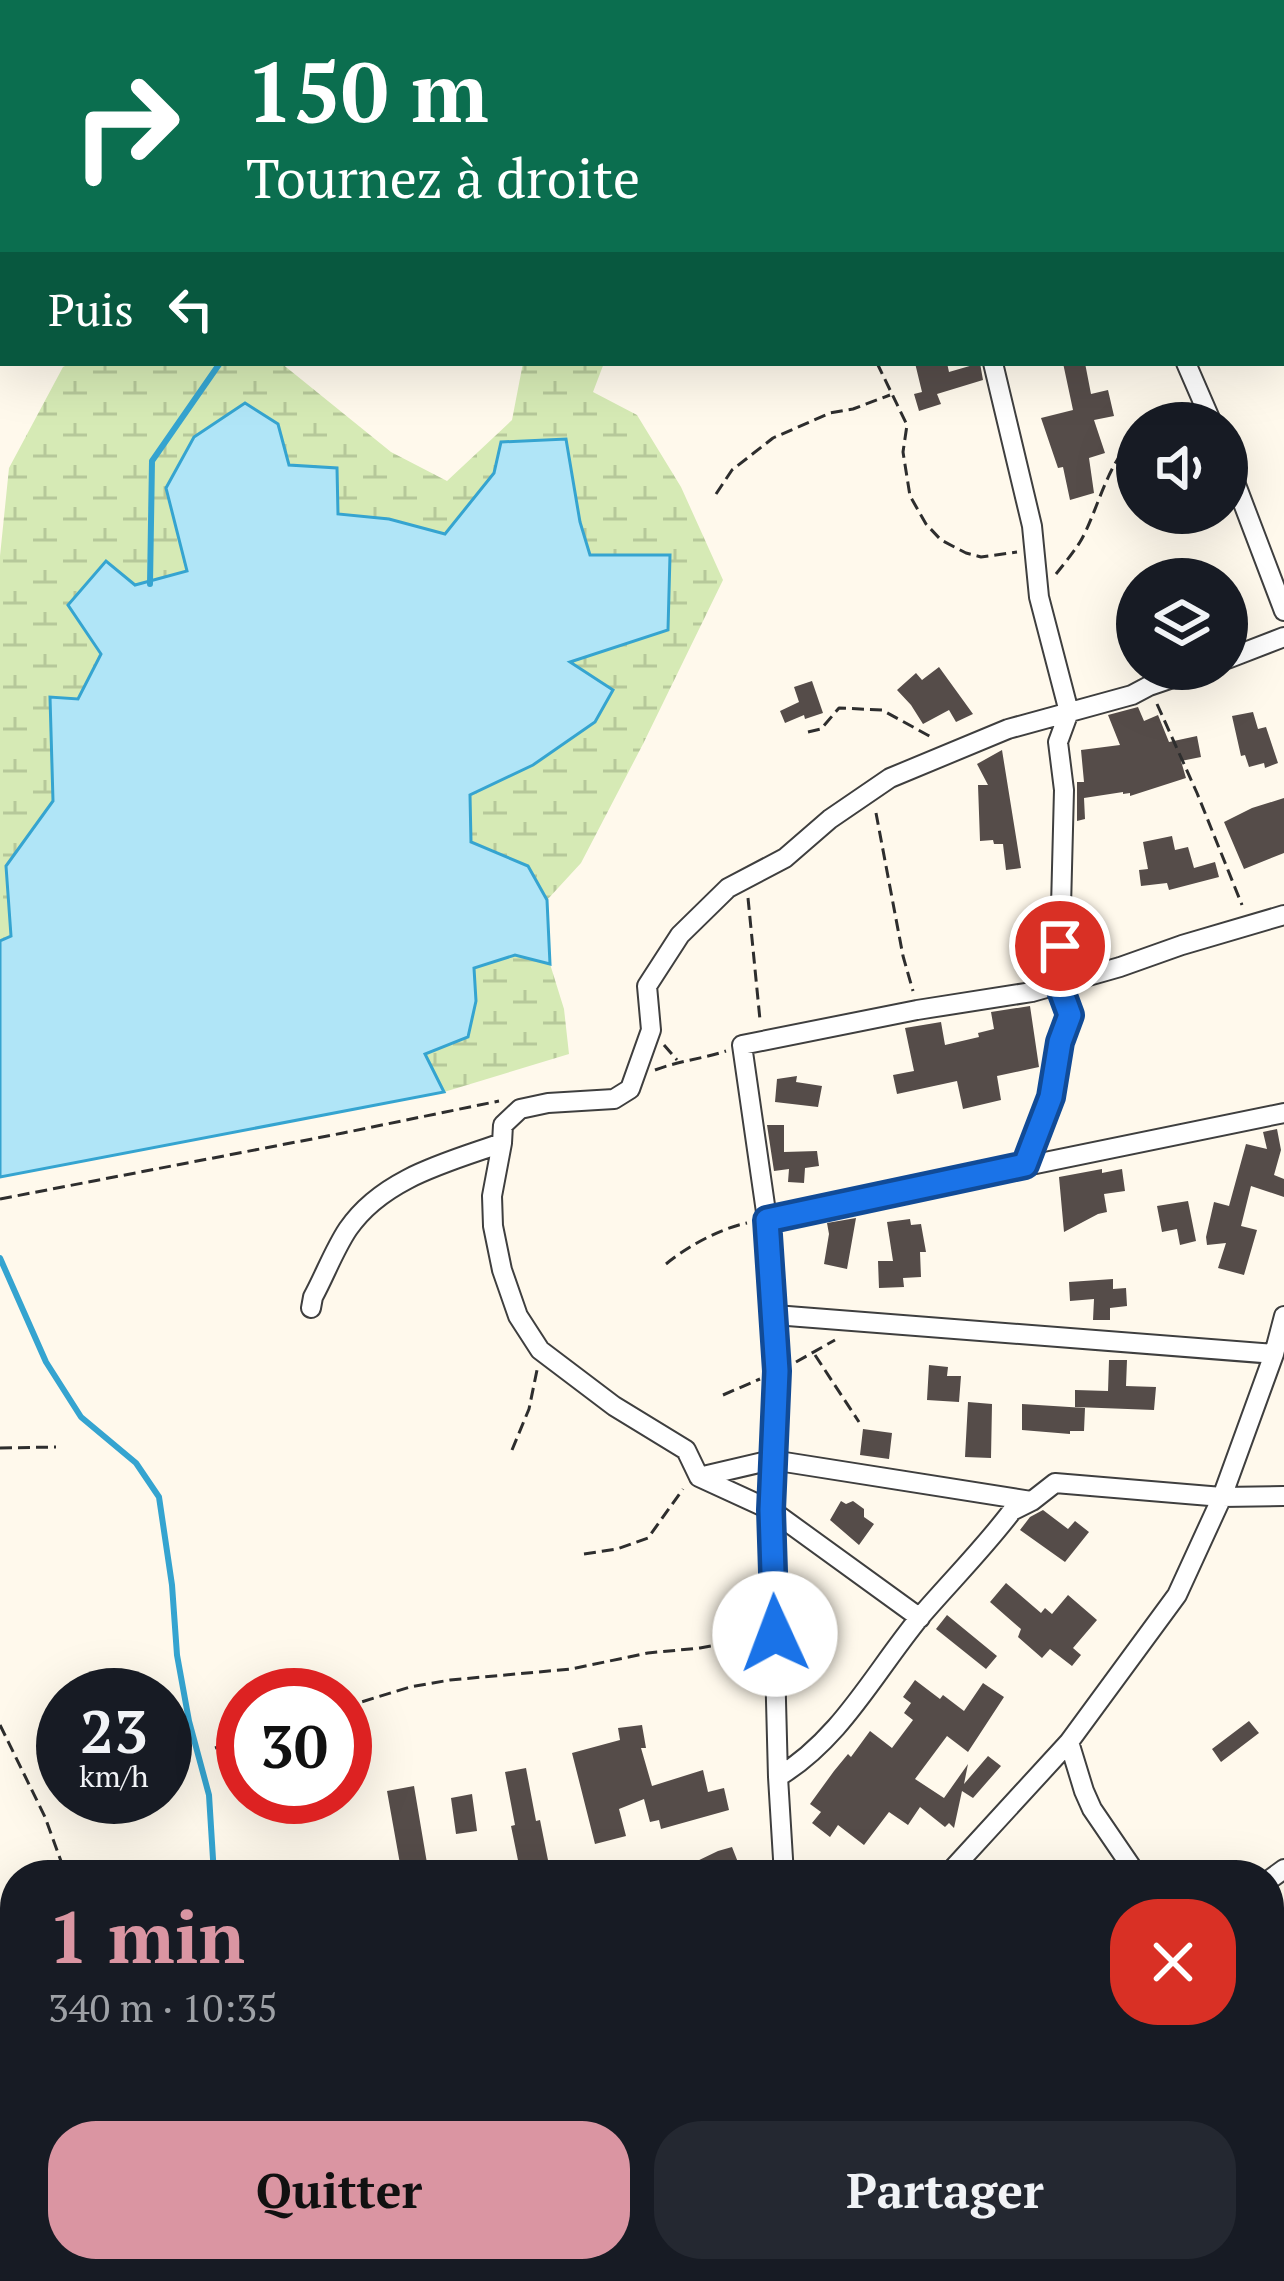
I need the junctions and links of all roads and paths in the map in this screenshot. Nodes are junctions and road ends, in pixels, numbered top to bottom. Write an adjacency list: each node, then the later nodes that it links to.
1 (879, 366): 4 (path)
2 (994, 366): 9 (street)
3 (1187, 366): 5 (street)
4 (892, 394): 7 (path); 9 (path)
5 (1203, 402)
6 (1116, 465): 10 (path)
7 (716, 494)
8 (1248, 516): 11 (street)
9 (1034, 550): 10 (street)
10 (1039, 596): 16 (street)
11 (1284, 611)
12 (1284, 638): 13 (street)
13 (1248, 651)
14 (1141, 690): 16 (street)
15 (1151, 690): 22 (path)
16 (1069, 712): 18 (street); 23 (street)
17 (808, 732): 18 (path)
18 (955, 751): 19 (street)
19 (871, 791): 20 (street); 24 (path)
20 (746, 878): 25 (path); 27 (street)
21 (1284, 916): 22 (street)
22 (1250, 927): 23 (street)
23 (1059, 985): 24 (street); 31 (street)
24 (919, 1010): 25 (street)
25 (762, 1039): 26 (street)
26 (742, 1045): 27 (path); 33 (street)
27 (634, 1078): 30 (street)
28 (501, 1100): 32 (path)
29 (1284, 1113): 31 (street)
30 (502, 1143): 35 (street); 38 (street)
31 (1025, 1165): 33 (street)
32 (0, 1198)
33 (767, 1220): 34 (path); 36 (street)
34 (666, 1264)
35 (311, 1308)
36 (775, 1315): 40 (street); 41 (street)
37 (1284, 1316): 40 (street)
38 (540, 1350): 46 (path); 48 (street)
39 (814, 1353): 43 (path)
40 (1274, 1354): 50 (street)
41 (777, 1371): 42 (path); 47 (street)
42 (723, 1395)
43 (859, 1422)
44 (56, 1447): 45 (path)
45 (0, 1448)
46 (512, 1450)
47 (772, 1460): 48 (street); 51 (street); 52 (street)
48 (699, 1477): 52 (street); 53 (path)
49 (1284, 1496): 50 (street)
50 (1222, 1497): 51 (street); 58 (street)
51 (1032, 1501): 54 (street)
52 (771, 1510): 54 (street); 55 (street)
53 (584, 1554)
54 (920, 1618): 59 (street)
55 (775, 1634): 56 (path); 59 (street)
56 (372, 1699)
57 (0, 1725): 60 (path)
58 (1070, 1742): 62 (street); 63 (street)
59 (778, 1777): 61 (street)
60 (61, 1860)
61 (783, 1860)
62 (960, 1860)
63 (1127, 1860)

